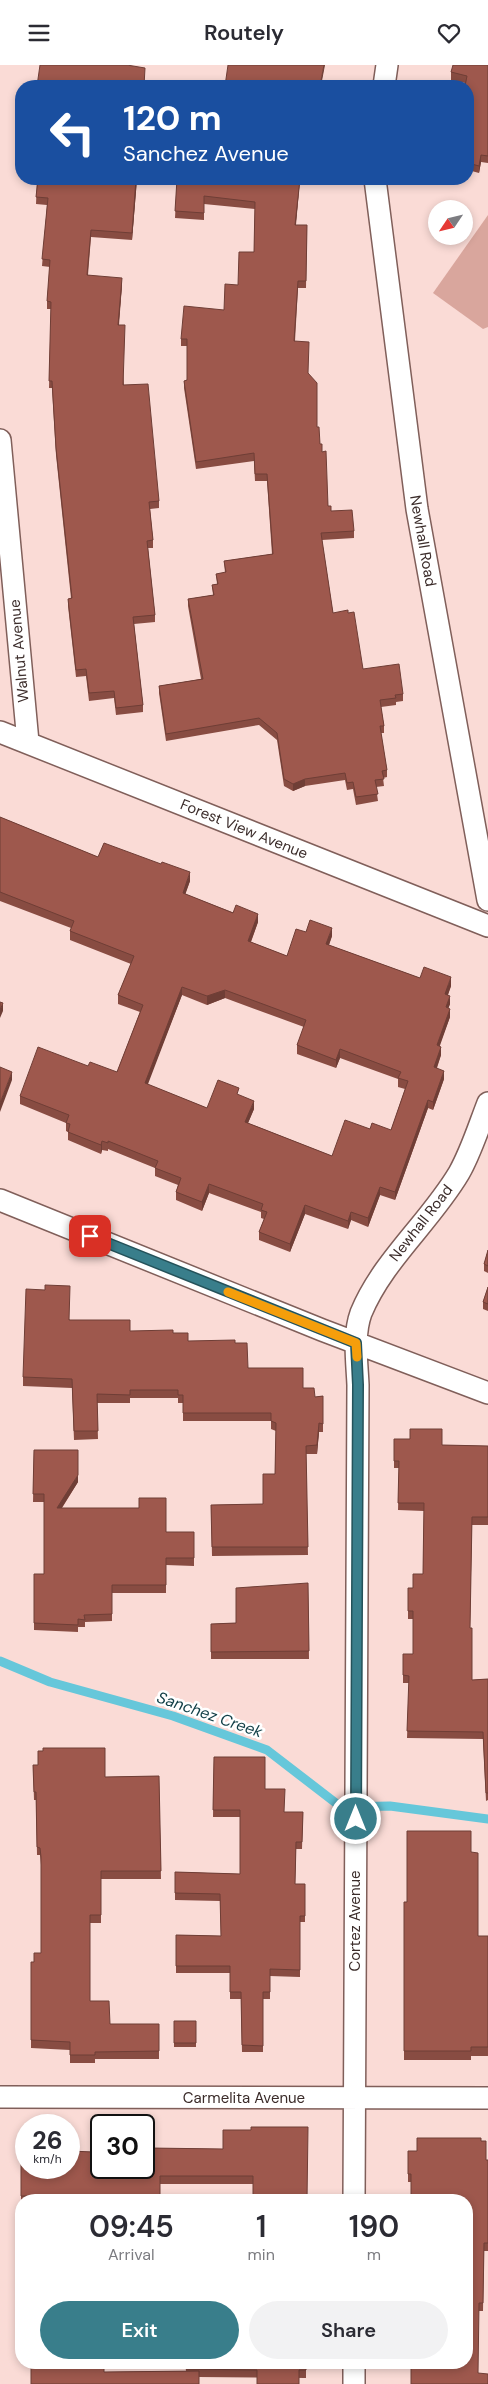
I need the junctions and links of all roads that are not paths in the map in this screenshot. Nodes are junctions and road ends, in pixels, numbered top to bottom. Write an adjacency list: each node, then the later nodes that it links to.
1 (387, 65): 2 (street)
2 (385, 80)
3 (376, 185): 7 (street, Newhall Road)
4 (0, 440): 6 (street, Walnut Avenue)
5 (0, 732): 6 (street, Forest View Avenue)
6 (28, 742): 8 (street, Forest View Avenue)
7 (488, 900)
8 (488, 926)
9 (488, 1103): 11 (street, Newhall Road)
10 (0, 1200): 11 (street)
11 (356, 1343): 12 (street); 14 (street, Cortez Avenue)
12 (488, 1393)
13 (0, 2097): 14 (street, Carmelita Avenue)
14 (354, 2098): 15 (street, Carmelita Avenue); 16 (street, Cortez Avenue)
15 (488, 2099)
16 (354, 2194)
17 (354, 2369): 18 (street)
18 (354, 2384)

